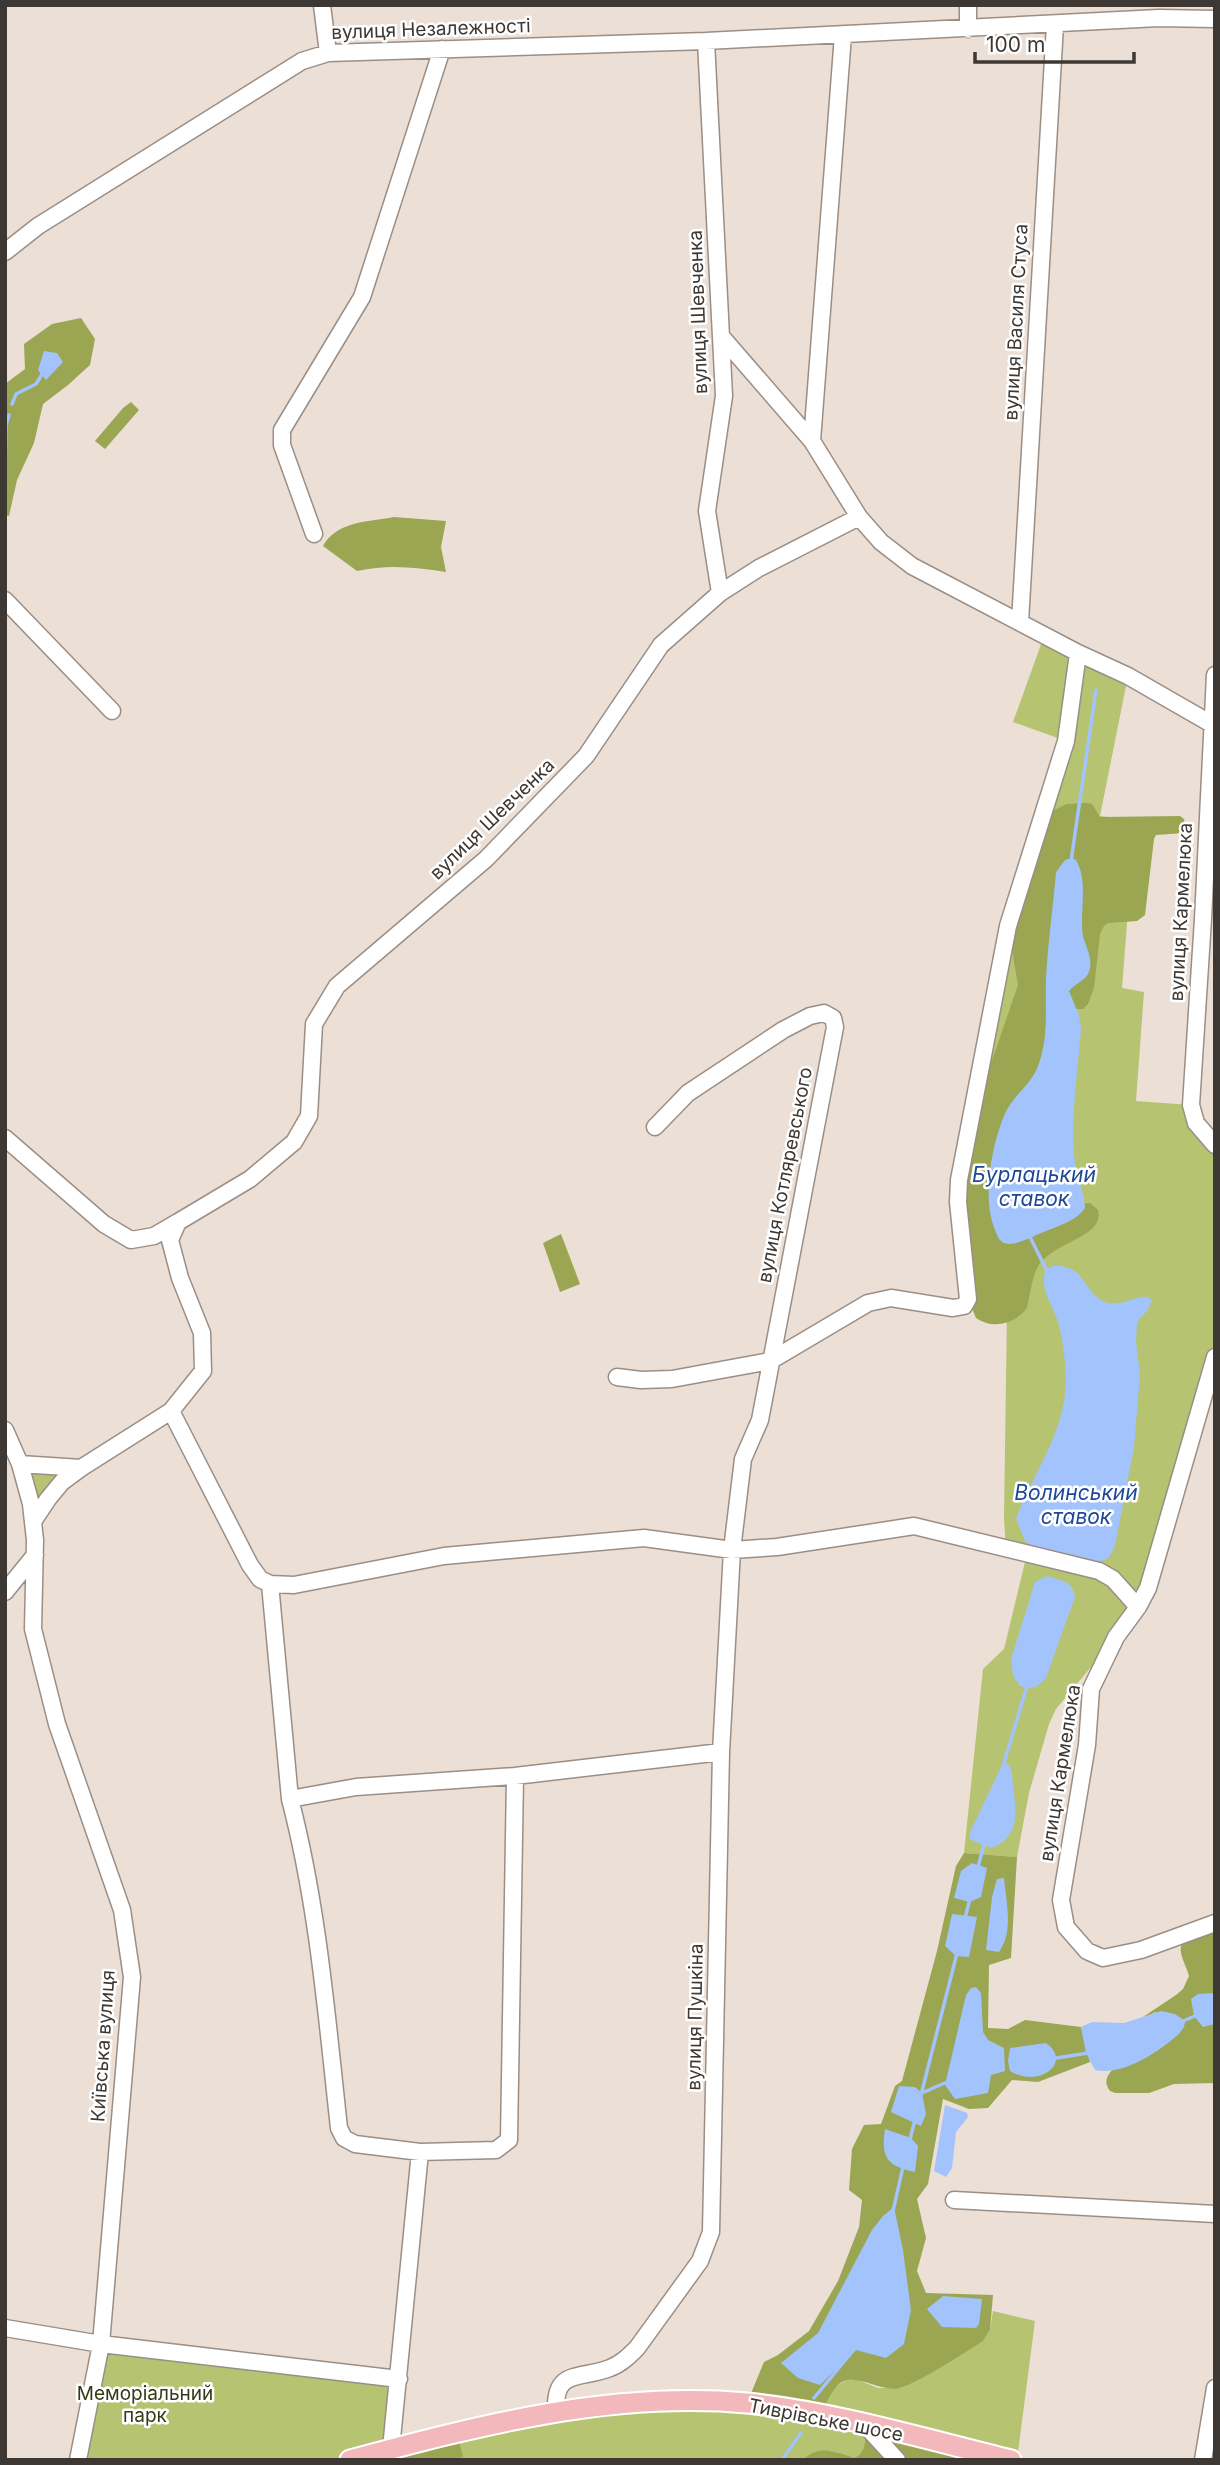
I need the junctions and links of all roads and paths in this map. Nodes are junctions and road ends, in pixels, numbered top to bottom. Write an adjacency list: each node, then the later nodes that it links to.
1 (322, 5): 9 (street)
2 (968, 5): 5 (street)
3 (1215, 19): 4 (street, вулиця Незалежності)
4 (1055, 24): 5 (street, вулиця Незалежності); 17 (street, вулиця Василя Стуса)
5 (968, 29): 6 (street, вулиця Незалежності)
6 (843, 35): 7 (street, вулиця Незалежності); 12 (street)
7 (706, 41): 8 (street, вулиця Незалежності); 11 (street, вулиця Шевченка)
8 (442, 49): 9 (street, вулиця Незалежності); 14 (street)
9 (328, 52): 10 (street, вулиця Незалежності)
10 (5, 252)
11 (722, 336): 12 (street); 15 (street, вулиця Шевченка)
12 (812, 441): 13 (street)
13 (859, 517): 15 (street); 17 (street)
14 (314, 534)
15 (720, 593): 25 (street, вулиця Шевченка)
16 (5, 600): 20 (street)
17 (1020, 622): 18 (street)
18 (1078, 653): 21 (street); 27 (street)
19 (1215, 675): 21 (street, вулиця Кармелюка)
20 (112, 711)
21 (1213, 725): 24 (street, вулиця Кармелюка)
22 (655, 1127): 27 (street, вулиця Котляревського)
23 (5, 1138): 25 (street, вулиця Шевченка)
24 (1215, 1145)
25 (177, 1222): 29 (street)
26 (1215, 1357): 40 (street, вулиця Кармелюка)
27 (770, 1362): 28 (street); 34 (street, вулиця Котляревського)
28 (617, 1377)
29 (171, 1411): 32 (street); 36 (street)
30 (5, 1430): 31 (street, Київська вулиця)
31 (20, 1464): 32 (street); 33 (street, Київська вулиця)
32 (81, 1468): 33 (street)
33 (34, 1520): 35 (street, Київська вулиця)
34 (732, 1550): 36 (street); 40 (street); 41 (street, вулиця Пушкіна)
35 (35, 1555): 37 (street); 38 (street, Київська вулиця)
36 (270, 1584): 43 (street)
37 (5, 1592)
38 (33, 1594): 39 (street); 49 (street, Київська вулиця)
39 (5, 1598)
40 (1138, 1607): 44 (street, вулиця Кармелюка)
41 (721, 1752): 42 (street); 52 (street, вулиця Пушкіна)
42 (515, 1776): 43 (street); 45 (street)
43 (290, 1799): 45 (street)
44 (1215, 1923)
45 (420, 2152): 50 (street)
46 (954, 2200): 47 (street)
47 (1215, 2214)
48 (5, 2328): 49 (street)
49 (101, 2344): 50 (street); 55 (street, Київська вулиця)
50 (399, 2379): 54 (street)
51 (1215, 2388): 59 (street)
52 (556, 2411): 53 (main road, Тиврівське шосе); 54 (main road, Тиврівське шосе)
53 (865, 2425): 57 (street); 58 (main road, Тиврівське шосе)
54 (391, 2449): 56 (main road, Тиврівське шосе)
55 (78, 2460)
56 (351, 2460)
57 (897, 2460)
58 (1011, 2460)
59 (1203, 2460)

